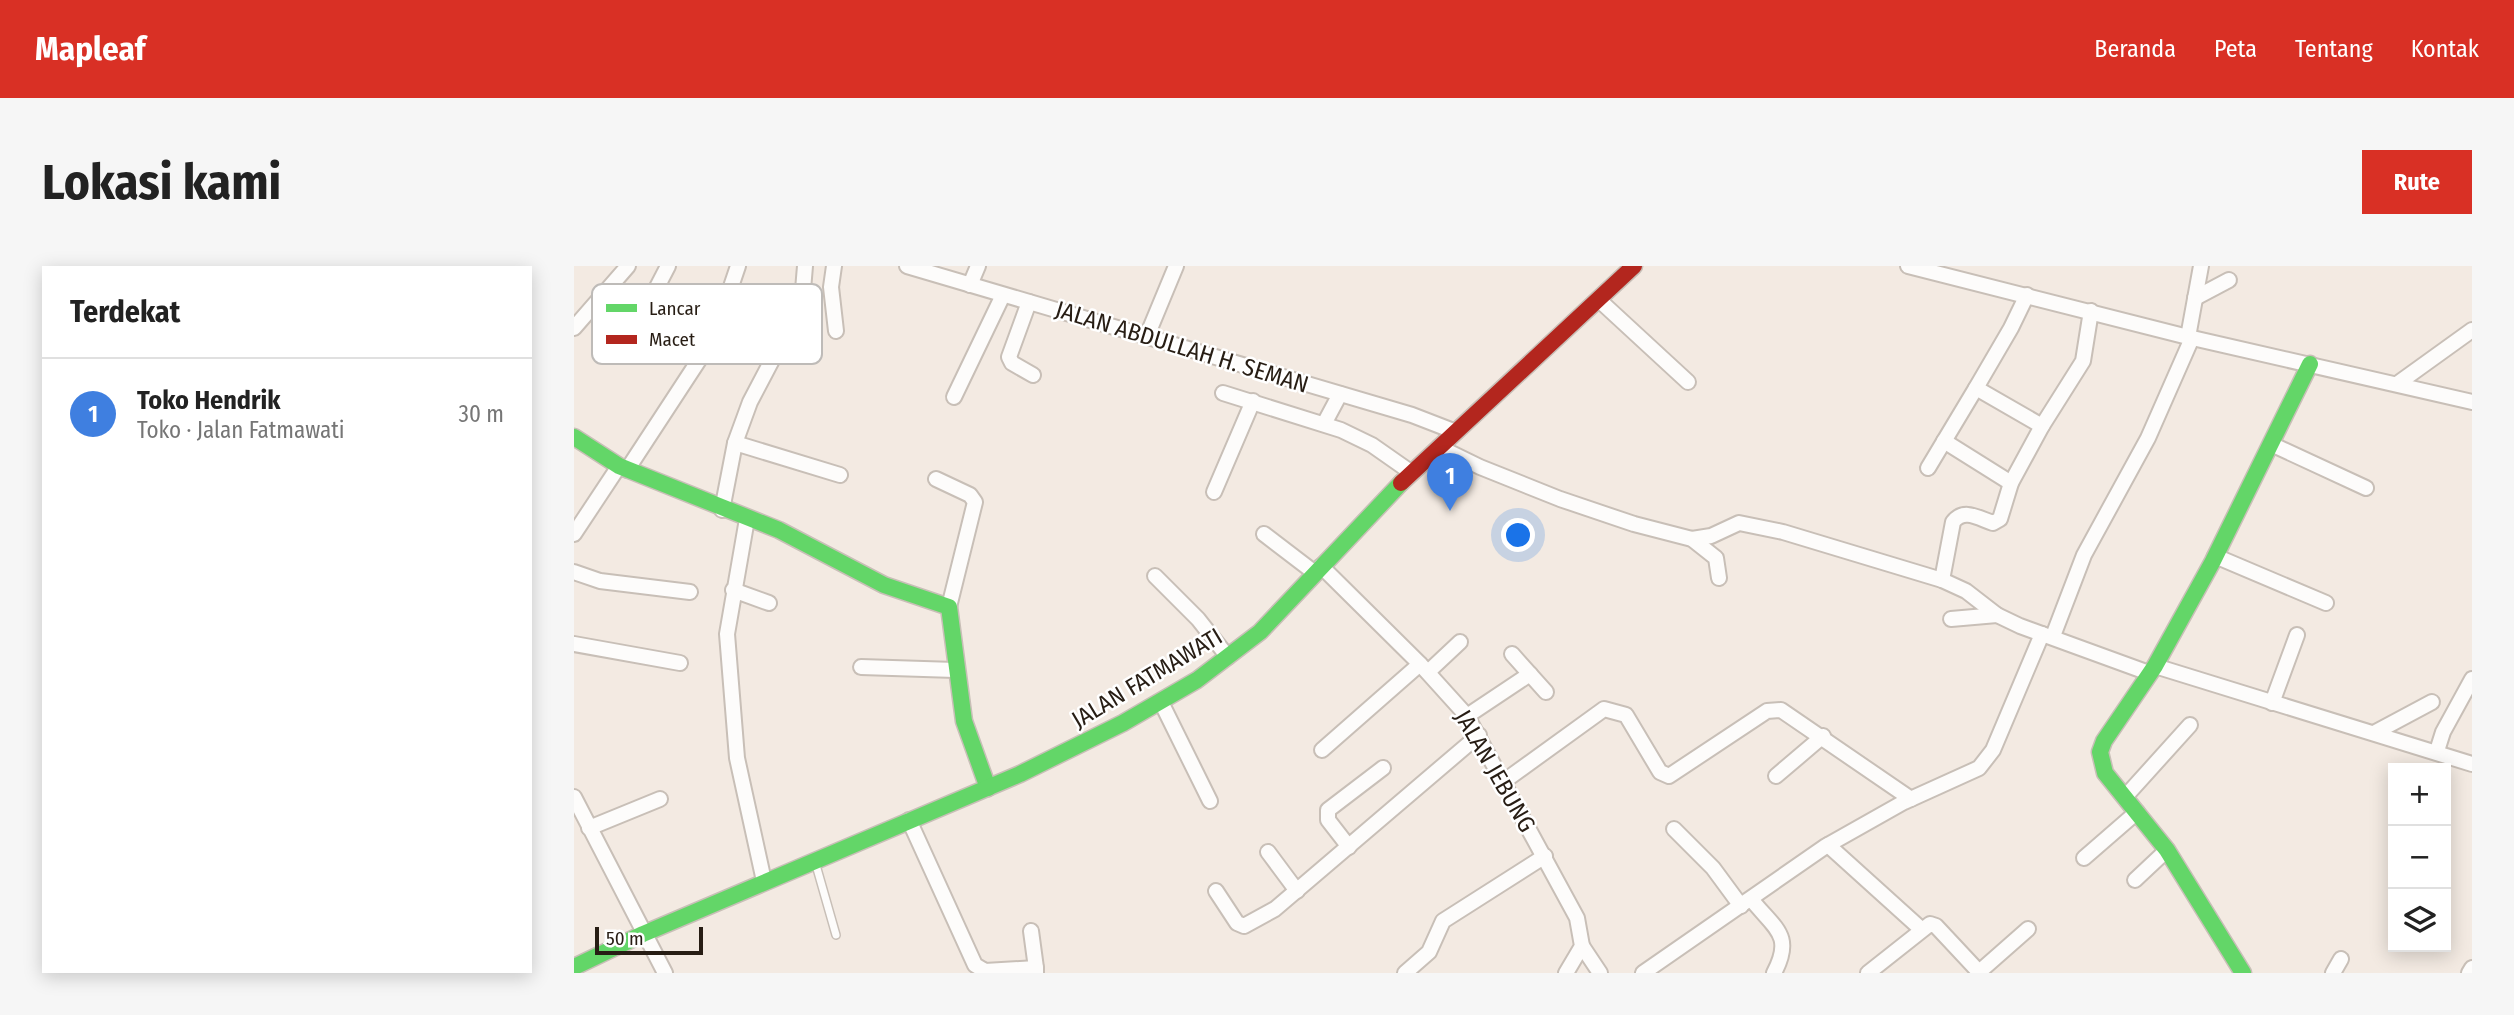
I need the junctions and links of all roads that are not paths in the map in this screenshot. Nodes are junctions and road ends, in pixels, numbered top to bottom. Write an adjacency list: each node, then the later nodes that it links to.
1 (628, 266): 14 (street)
2 (668, 266): 15 (street)
3 (738, 266): 16 (street)
4 (805, 266): 17 (street)
5 (834, 266): 28 (street)
6 (907, 266): 18 (street, JALAN ABDULLAH H. SEMAN)
7 (978, 266): 18 (street)
8 (1176, 266): 29 (street)
9 (1633, 266): 22 (street, JALAN FATMAWATI)
10 (1908, 266): 12 (street)
11 (2201, 266): 21 (street)
12 (1931, 269): 20 (street)
13 (2229, 280): 21 (street)
14 (612, 284)
15 (659, 284)
16 (732, 284)
17 (804, 284)
18 (970, 285): 19 (street, JALAN ABDULLAH H. SEMAN)
19 (1003, 295): 23 (street, JALAN ABDULLAH H. SEMAN); 40 (street)
20 (2027, 295): 25 (street); 37 (street)
21 (2195, 298): 30 (street)
22 (1598, 299): 35 (street); 45 (street, JALAN FATMAWATI)
23 (1029, 302): 29 (street, JALAN ABDULLAH H. SEMAN); 34 (street)
24 (592, 307): 26 (street)
25 (2091, 311): 30 (street); 44 (street)
26 (574, 328)
27 (2472, 330): 36 (street)
28 (836, 331)
29 (1147, 336): 39 (street, JALAN ABDULLAH H. SEMAN)
30 (2190, 338): 33 (street); 77 (street)
31 (696, 364): 51 (street)
32 (770, 364): 48 (street)
33 (2310, 364): 36 (street); 49 (street)
34 (1033, 375)
35 (1688, 382)
36 (2397, 384): 42 (street)
37 (1976, 388): 44 (street); 47 (street)
38 (1223, 393): 41 (street)
39 (1340, 394): 43 (street); 45 (street, JALAN ABDULLAH H. SEMAN)
40 (954, 397)
41 (1253, 401): 43 (street); 58 (street)
42 (2472, 402)
43 (1324, 424): 53 (street)
44 (2042, 426): 56 (street)
45 (1455, 432): 50 (street, JALAN FATMAWATI)
46 (574, 437): 51 (street)
47 (1944, 441): 52 (street); 56 (street)
48 (735, 443): 54 (street); 59 (street)
49 (2271, 444): 57 (street); 64 (street)
50 (1439, 447): 53 (street, JALAN FATMAWATI); 63 (street)
51 (623, 468): 59 (street); 61 (street)
52 (1928, 468)
53 (1412, 473): 65 (street, JALAN FATMAWATI)
54 (840, 475)
55 (936, 480): 74 (street)
56 (2011, 484): 69 (street)
57 (2366, 488)
58 (1214, 492)
59 (722, 510): 60 (street)
60 (747, 519): 70 (street); 74 (street)
61 (574, 534)
62 (1264, 534): 65 (street, JALAN JEBUNG)
63 (1692, 539): 68 (street); 69 (street)
64 (2215, 556): 73 (street); 86 (street)
65 (1318, 570): 82 (street, JALAN FATMAWATI); 85 (street, JALAN JEBUNG)
66 (574, 572): 71 (street)
67 (1155, 576): 82 (street)
68 (1719, 578)
69 (1942, 580): 75 (street)
70 (733, 590): 72 (street); 123 (street)
71 (690, 592)
72 (769, 603)
73 (2326, 603)
74 (949, 607): 87 (street)
75 (1997, 615): 76 (street); 77 (street)
76 (1951, 619)
77 (2048, 635): 86 (street); 109 (street)
78 (2297, 635): 93 (street)
79 (1461, 642): 85 (street)
80 (574, 644): 83 (street)
81 (1512, 654): 88 (street)
82 (1228, 657): 91 (street, JALAN FATMAWATI)
83 (680, 663)
84 (861, 667): 87 (street)
85 (1424, 668): 94 (street, JALAN JEBUNG); 99 (street)
86 (2152, 669): 93 (street); 107 (street)
87 (955, 670): 105 (street)
88 (1530, 674): 90 (street); 94 (street)
89 (2472, 679): 100 (street)
90 (1546, 692)
91 (1161, 702): 105 (street, JALAN FATMAWATI); 110 (street)
92 (2432, 702): 96 (street)
93 (2272, 703): 96 (street)
94 (1467, 716): 97 (street, JALAN JEBUNG)
95 (2190, 725): 107 (street)
96 (2374, 733): 100 (street)
97 (1479, 735): 104 (street, JALAN JEBUNG); 116 (street)
98 (1823, 736): 103 (street); 104 (street); 109 (street)
99 (1322, 750)
100 (2437, 751): 101 (street)
101 (2472, 764)
102 (1383, 768): 116 (street)
103 (1776, 775)
104 (1503, 782): 119 (street, JALAN JEBUNG)
105 (988, 788): 112 (street, JALAN FATMAWATI)
106 (574, 797): 113 (street)
107 (2125, 797): 111 (street)
108 (660, 799): 113 (street)
109 (1911, 799): 115 (street)
110 (1210, 801)
111 (2137, 812): 117 (street); 120 (street)
112 (909, 820): 121 (street, JALAN FATMAWATI); 136 (street)
113 (589, 828): 130 (street)
114 (1674, 829): 126 (street)
115 (1828, 845): 126 (street); 127 (street)
116 (1349, 847): 125 (street)
117 (2167, 850): 122 (street); 145 (street)
118 (1268, 852): 125 (street)
119 (1545, 856): 132 (street, JALAN JEBUNG); 139 (street)
120 (2084, 858)
121 (814, 860): 123 (street, JALAN FATMAWATI); 131 (lane)
122 (2135, 880)
123 (764, 881): 130 (street, JALAN FATMAWATI)
124 (1216, 891): 125 (street)
125 (1297, 891)
126 (1746, 902): 142 (street); 143 (street)
127 (1921, 929): 137 (street); 144 (street)
128 (2028, 929): 137 (street)
129 (1031, 930): 136 (street)
130 (643, 934): 134 (street, JALAN FATMAWATI); 138 (street)
131 (836, 935)
132 (1582, 946): 140 (street); 141 (street)
133 (2341, 959): 146 (street)
134 (574, 967)
135 (2472, 968): 147 (street)
136 (1036, 971)
137 (1979, 972)
138 (665, 973)
139 (1405, 973)
140 (1566, 973)
141 (1600, 973)
142 (1643, 973)
143 (1774, 973)
144 (1868, 973)
145 (2243, 973)
146 (2333, 973)
147 (2469, 973)

